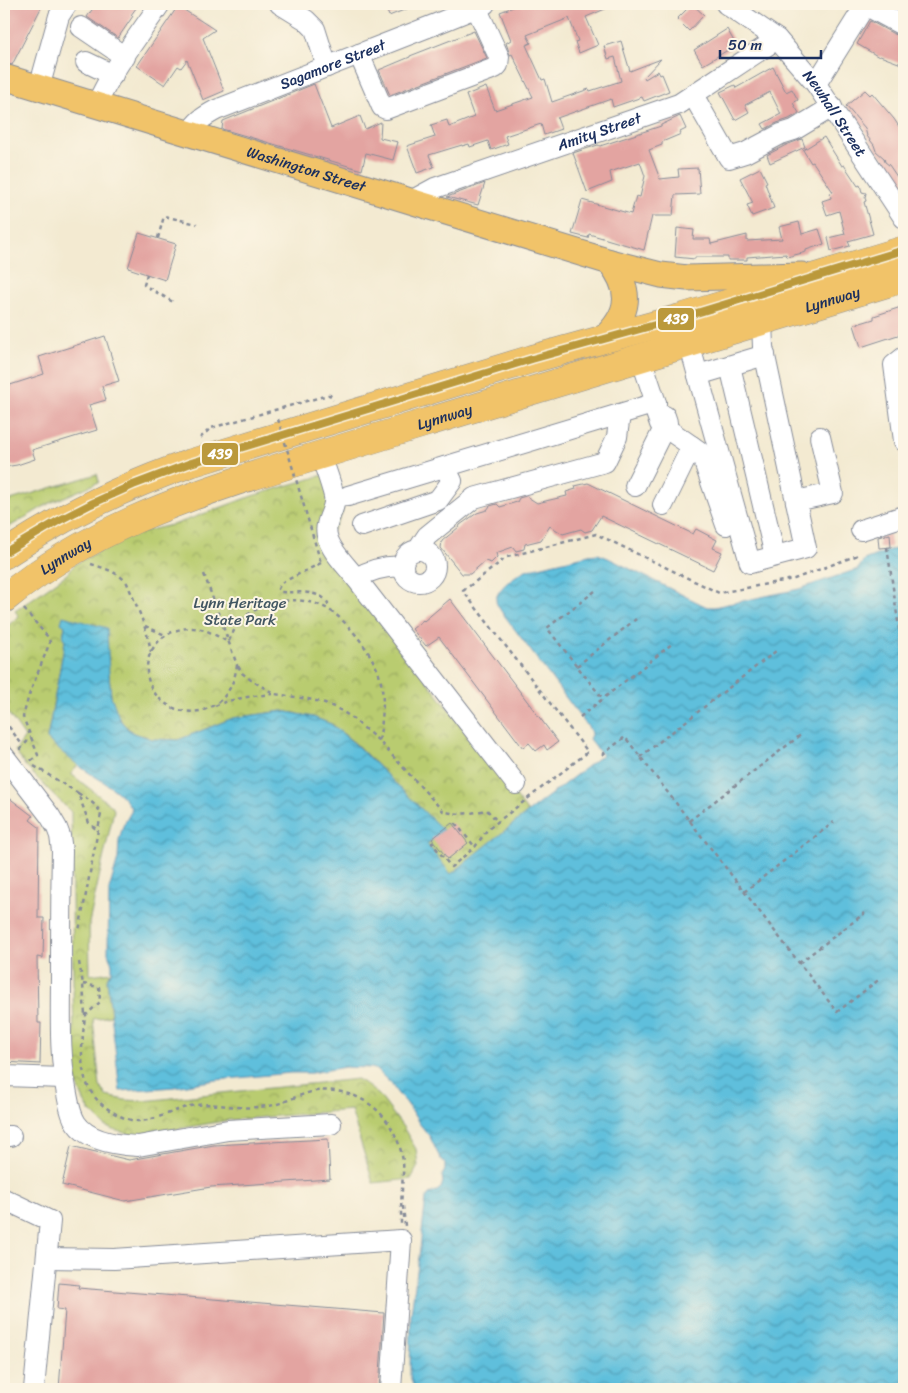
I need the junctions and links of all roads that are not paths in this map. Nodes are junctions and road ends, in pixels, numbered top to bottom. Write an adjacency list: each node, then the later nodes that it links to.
1 (67, 4): 17 (street)
2 (160, 4): 11 (street)
3 (280, 4): 13 (street)
4 (726, 4): 9 (street, Newhall Street)
5 (865, 4): 7 (street); 16 (street)
6 (480, 6): 10 (street, Sagamore Street); 10 (street)
7 (904, 26)
8 (81, 27): 11 (street)
9 (777, 39): 16 (street, Newhall Street); 18 (street, Amity Street)
10 (359, 54): 13 (street, Sagamore Street)
11 (125, 56): 14 (street)
12 (86, 62): 14 (street)
13 (327, 67): 21 (street, Sagamore Street)
14 (113, 75): 19 (street)
15 (4, 77): 17 (main road, Washington Street)
16 (816, 84): 20 (street, Newhall Street)
17 (39, 88): 19 (main road, Washington Street)
18 (693, 95): 20 (street); 22 (street, Amity Street)
19 (96, 106): 21 (main road, Washington Street)
20 (832, 107): 23 (street, Newhall Street)
21 (189, 134): 22 (main road, Washington Street)
22 (411, 201): 25 (main road, Washington Street)
23 (904, 218)
24 (904, 250): 26 (highway, Lynnway)
25 (610, 262): 26 (main road, Washington Street); 29 (main road)
26 (837, 270): 29 (highway, Lynnway)
27 (904, 278): 28 (highway, Lynnway)
28 (762, 321): 30 (highway, Lynnway); 31 (street)
29 (612, 329): 54 (highway, Lynnway)
30 (689, 343): 33 (highway, Lynnway); 35 (street)
31 (765, 355): 34 (street); 47 (street)
32 (904, 356): 40 (street)
33 (641, 358): 36 (street); 42 (highway, Lynnway)
34 (730, 366): 35 (street); 55 (street)
35 (698, 375): 55 (street)
36 (656, 403): 37 (street); 38 (street)
37 (620, 414): 43 (street); 46 (street)
38 (664, 427): 41 (street); 44 (street)
39 (820, 437): 47 (street)
40 (904, 441)
41 (692, 446): 48 (street); 50 (street)
42 (321, 455): 57 (street); 58 (highway, Lynnway)
43 (448, 474): 45 (street); 46 (street); 51 (street)
44 (636, 486)
45 (348, 496)
46 (471, 501): 53 (street)
47 (796, 501): 55 (street)
48 (663, 505)
49 (904, 516): 52 (street)
50 (726, 525)
51 (362, 526)
52 (860, 530)
53 (421, 550): 56 (street); 56 (street)
54 (4, 554)
55 (775, 556)
56 (403, 567): 57 (street)
57 (356, 578): 60 (street)
58 (12, 602)
59 (11, 754): 62 (street)
60 (516, 784)
61 (4, 1076): 62 (street)
62 (64, 1078): 63 (street)
63 (331, 1124)
64 (4, 1200): 65 (street)
65 (47, 1258): 66 (street); 67 (street)
66 (34, 1389)
67 (391, 1389)

